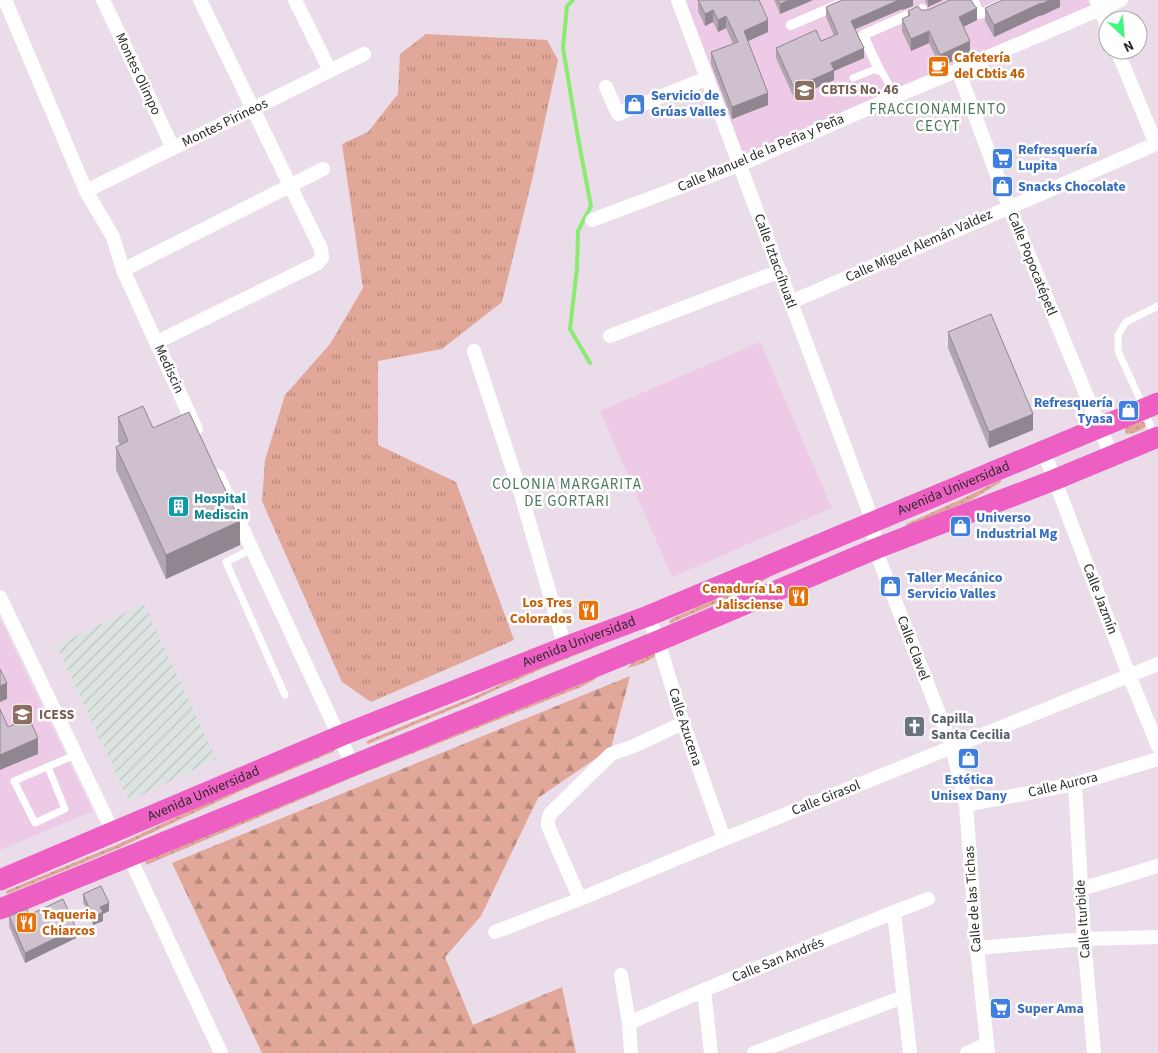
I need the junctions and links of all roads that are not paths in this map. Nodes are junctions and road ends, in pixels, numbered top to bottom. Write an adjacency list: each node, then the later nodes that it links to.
1 (5, 0): 29 (street, Mediscin)
2 (103, 0): 25 (street, Montes Olimpo)
3 (200, 0): 23 (street)
4 (295, 0): 18 (street)
5 (678, 0): 19 (street, Calle Iztaccíhuatl)
6 (849, 0): 13 (street)
7 (973, 0): 8 (street)
8 (1010, 0)
9 (1121, 0): 11 (street, Calle Manuel de la Peña y Peña)
10 (920, 4): 12 (street); 16 (street)
11 (1098, 4): 17 (street, Calle Manuel de la Peña y Peña)
12 (934, 12)
13 (791, 24)
14 (364, 54): 18 (street, Montes Pirineos)
15 (1121, 60): 24 (street)
16 (878, 70): 20 (lane); 22 (lane)
17 (958, 70): 22 (street, Calle Manuel de la Peña y Peña); 30 (street, Calle Popocatépetl)
18 (330, 71): 23 (street, Montes Pirineos)
19 (707, 78): 21 (street); 26 (street, Calle Iztaccíhuatl)
20 (853, 78)
21 (606, 87)
22 (896, 96): 26 (street, Calle Manuel de la Peña y Peña)
23 (253, 109): 25 (street, Montes Pirineos); 28 (street)
24 (1157, 144): 30 (street, Calle Miguel Alemán Valdez)
25 (173, 148): 29 (street, Montes Pirineos)
26 (739, 165): 31 (street, Calle Manuel de la Peña y Peña); 33 (street, Calle Iztaccíhuatl)
27 (323, 169): 28 (street)
28 (290, 186): 32 (street); 37 (street)
29 (86, 191): 32 (street, Mediscin)
30 (1009, 207): 34 (street, Calle Miguel Alemán Valdez); 40 (street, Calle Popocatépetl)
31 (592, 220)
32 (123, 270): 37 (street, Mediscin)
33 (780, 271): 34 (street, Calle Iztaccíhuatl); 36 (street)
34 (790, 302): 47 (street, Calle Iztaccíhuatl)
35 (1158, 306): 39 (lane)
36 (610, 336)
37 (157, 342): 42 (street, Mediscin)
38 (474, 351): 53 (street)
39 (1151, 406): 40 (main road, Avenida Universidad); 41 (lane)
40 (1100, 428): 43 (main road, Avenida Universidad); 44 (street, Calle Popocatépetl)
41 (1157, 438): 44 (main road, Avenida Universidad)
42 (202, 440)
43 (1044, 452): 46 (street, Calle Jazmín); 47 (main road, Avenida Universidad)
44 (1112, 457): 46 (main road, Avenida Universidad)
45 (214, 468): 48 (street)
46 (1054, 480): 49 (main road, Avenida Universidad); 55 (street, Calle Jazmín)
47 (874, 522): 49 (street, Calle Iztaccíhuatl); 51 (main road, Avenida Universidad)
48 (253, 549): 56 (lane); 58 (street)
49 (875, 549): 52 (main road, Avenida Universidad); 60 (street, Calle Clavel)
50 (0, 597): 61 (street)
51 (648, 616): 52 (street, Calle Azucena); 53 (main road, Avenida Universidad)
52 (658, 641): 57 (street, Calle Azucena); 63 (main road, Avenida Universidad)
53 (565, 647): 58 (main road, Avenida Universidad)
54 (1158, 664): 55 (street, Calle Girasol)
55 (1129, 675): 59 (street, Calle Jazmín); 60 (street, Calle Girasol)
56 (285, 695)
57 (683, 723): 68 (street, Calle Azucena); 73 (street)
58 (340, 736): 63 (street); 67 (main road, Avenida Universidad)
59 (1158, 746)
60 (952, 747): 66 (street, Calle de las Tichas); 68 (street, Calle Girasol)
61 (75, 755): 64 (lane); 67 (street)
62 (1158, 758): 65 (street, Calle Aurora)
63 (353, 766): 69 (main road, Avenida Universidad)
64 (48, 767): 64 (lane)
65 (1075, 784): 66 (street, Calle Aurora); 72 (street, Calle Iturbide)
66 (966, 805): 80 (street, Calle de las Tichas)
67 (113, 832): 71 (main road, Avenida Universidad)
68 (724, 838): 73 (street, Calle Girasol)
69 (129, 856): 75 (main road, Avenida Universidad); 86 (street)
70 (1158, 866): 72 (street)
71 (0, 880)
72 (1081, 888): 79 (street, Calle Iturbide)
73 (580, 899): 77 (street, Calle Girasol)
74 (928, 899): 76 (street, Calle San Andrés)
75 (0, 909)
76 (894, 912): 82 (street, Calle San Andrés); 83 (street)
77 (495, 932)
78 (1158, 937): 79 (street)
79 (1084, 939): 80 (street); 92 (street, Calle Iturbide)
80 (977, 948): 85 (street, Calle de las Tichas)
81 (621, 975): 84 (street)
82 (704, 990): 84 (street, Calle San Andrés); 88 (street)
83 (903, 997): 89 (street); 90 (street)
84 (629, 1023): 87 (street)
85 (988, 1048): 91 (street)
86 (221, 1053)
87 (631, 1053)
88 (711, 1053)
89 (754, 1053)
90 (910, 1053)
91 (967, 1053)
92 (1094, 1053)

